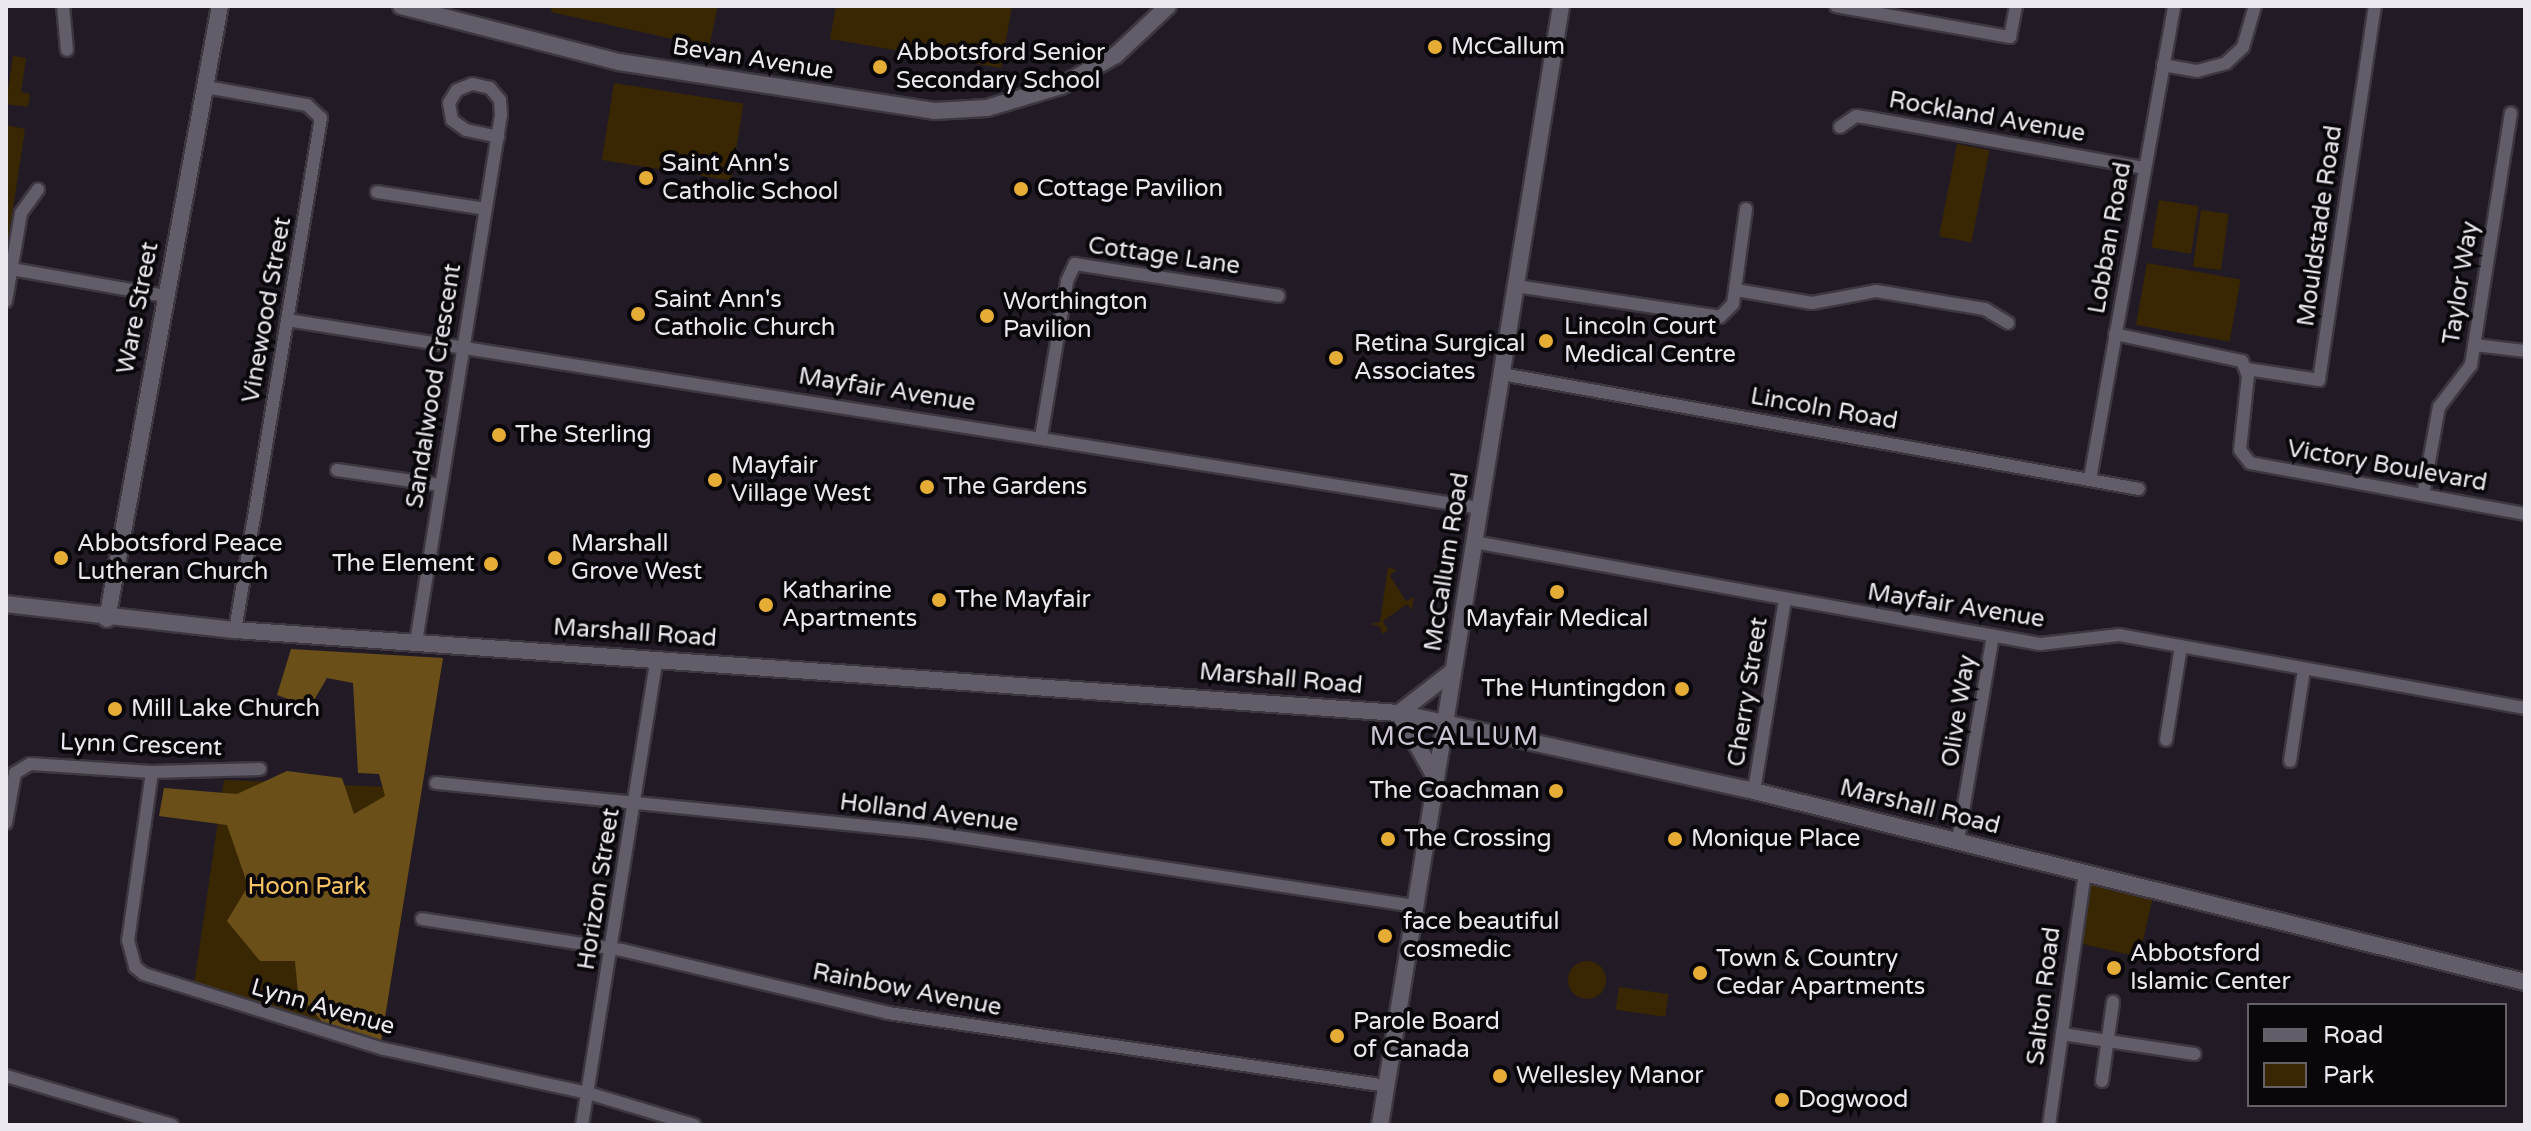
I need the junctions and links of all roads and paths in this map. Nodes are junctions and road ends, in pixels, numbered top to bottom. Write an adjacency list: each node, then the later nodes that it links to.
1 (63, 6): 12 (street)
2 (220, 6): 14 (main road, Ware Street)
3 (401, 6): 4 (main road, Bevan Avenue)
4 (1168, 6)
5 (1561, 6): 24 (main road, McCallum Road)
6 (1836, 6): 11 (street)
7 (2016, 6): 11 (street)
8 (2174, 6): 13 (street, Lobban Road)
9 (2255, 6): 13 (street)
10 (2375, 6): 35 (street, Mouldstade Road)
11 (1884, 10)
12 (67, 50)
13 (2163, 65): 18 (street, Lobban Road)
14 (206, 87): 26 (main road, Ware Street); 29 (street, Vinewood Street)
15 (2511, 113): 32 (street, Taylor Way)
16 (1843, 125): 18 (street, Rockland Avenue)
17 (498, 137): 17 (street, Sandalwood Crescent); 21 (street, Sandalwood Crescent)
18 (2145, 168): 31 (street, Lobban Road)
19 (38, 190): 23 (street)
20 (377, 192): 21 (street)
21 (486, 209): 33 (street, Sandalwood Crescent)
22 (1746, 209): 25 (street)
23 (8, 269): 26 (street); 28 (street)
24 (1516, 286): 25 (street); 36 (main road, McCallum Road)
25 (1736, 290): 30 (street)
26 (164, 296): 48 (main road, Ware Street)
27 (1279, 296): 37 (street, Cottage Lane)
28 (6, 301)
29 (287, 320): 33 (street, Mayfair Avenue); 49 (street, Vinewood Street)
30 (2008, 323)
31 (2115, 334): 35 (street); 39 (street, Lobban Road)
32 (2474, 345): 34 (street); 42 (street, Taylor Way)
33 (463, 346): 37 (street, Mayfair Avenue); 40 (street, Sandalwood Crescent)
34 (2525, 351)
35 (2247, 369): 42 (street, Victory Boulevard)
36 (1502, 374): 39 (street, Lincoln Road); 43 (main road, McCallum Road)
37 (1041, 437): 43 (street, Mayfair Avenue)
38 (337, 470): 40 (street)
39 (2090, 479): 41 (street, Lincoln Road)
40 (440, 485): 51 (street, Sandalwood Crescent)
41 (2139, 489)
42 (2423, 495): 44 (street, Victory Boulevard)
43 (1480, 508): 45 (main road, McCallum Road)
44 (2525, 514)
45 (1474, 542): 46 (street, Mayfair Avenue); 55 (main road, McCallum Road)
46 (1785, 599): 50 (street, Mayfair Avenue); 65 (street, Cherry Street)
47 (6, 604): 48 (main road, Marshall Road)
48 (107, 619): 49 (main road, Marshall Road)
49 (235, 630): 51 (main road, Marshall Road)
50 (1993, 636): 52 (street, Mayfair Avenue); 68 (street, Olive Way)
51 (416, 642): 53 (main road, Marshall Road)
52 (2181, 646): 54 (street, Mayfair Avenue); 59 (street)
53 (657, 659): 57 (main road, Marshall Road); 66 (street, Horizon Street)
54 (2304, 669): 56 (street, Mayfair Avenue); 60 (street)
55 (1453, 671): 57 (main road); 58 (main road, McCallum Road)
56 (2525, 708)
57 (1399, 713): 58 (main road, Marshall Road); 63 (main road)
58 (1445, 721): 63 (main road, McCallum Road); 65 (main road, Marshall Road)
59 (2166, 740)
60 (2290, 761)
61 (260, 769): 62 (street, Lynn Crescent)
62 (152, 772): 67 (street, Lynn Crescent); 81 (street, Lynn Avenue)
63 (1435, 777): 70 (main road, McCallum Road)
64 (436, 783): 66 (street, Holland Avenue)
65 (1754, 791): 68 (main road, Marshall Road)
66 (635, 804): 70 (street, Holland Avenue); 72 (street, Horizon Street)
67 (6, 823)
68 (1958, 840): 69 (main road, Marshall Road)
69 (2085, 873): 73 (main road, Marshall Road); 75 (street, Salton Road)
70 (1416, 906): 80 (main road, McCallum Road)
71 (422, 919): 72 (street, Rainbow Avenue)
72 (611, 949): 80 (street, Rainbow Avenue); 81 (street, Horizon Street)
73 (2525, 982)
74 (2113, 1002): 76 (street)
75 (2062, 1034): 76 (street); 86 (street, Salton Road)
76 (2107, 1041): 77 (street); 79 (street)
77 (2194, 1054)
78 (6, 1076): 82 (street)
79 (2102, 1081)
80 (1387, 1086): 85 (main road, McCallum Road)
81 (588, 1093): 83 (street, Horizon Street); 84 (street, Lynn Avenue)
82 (172, 1125)
83 (582, 1125)
84 (694, 1125)
85 (1380, 1125)
86 (2049, 1125)

